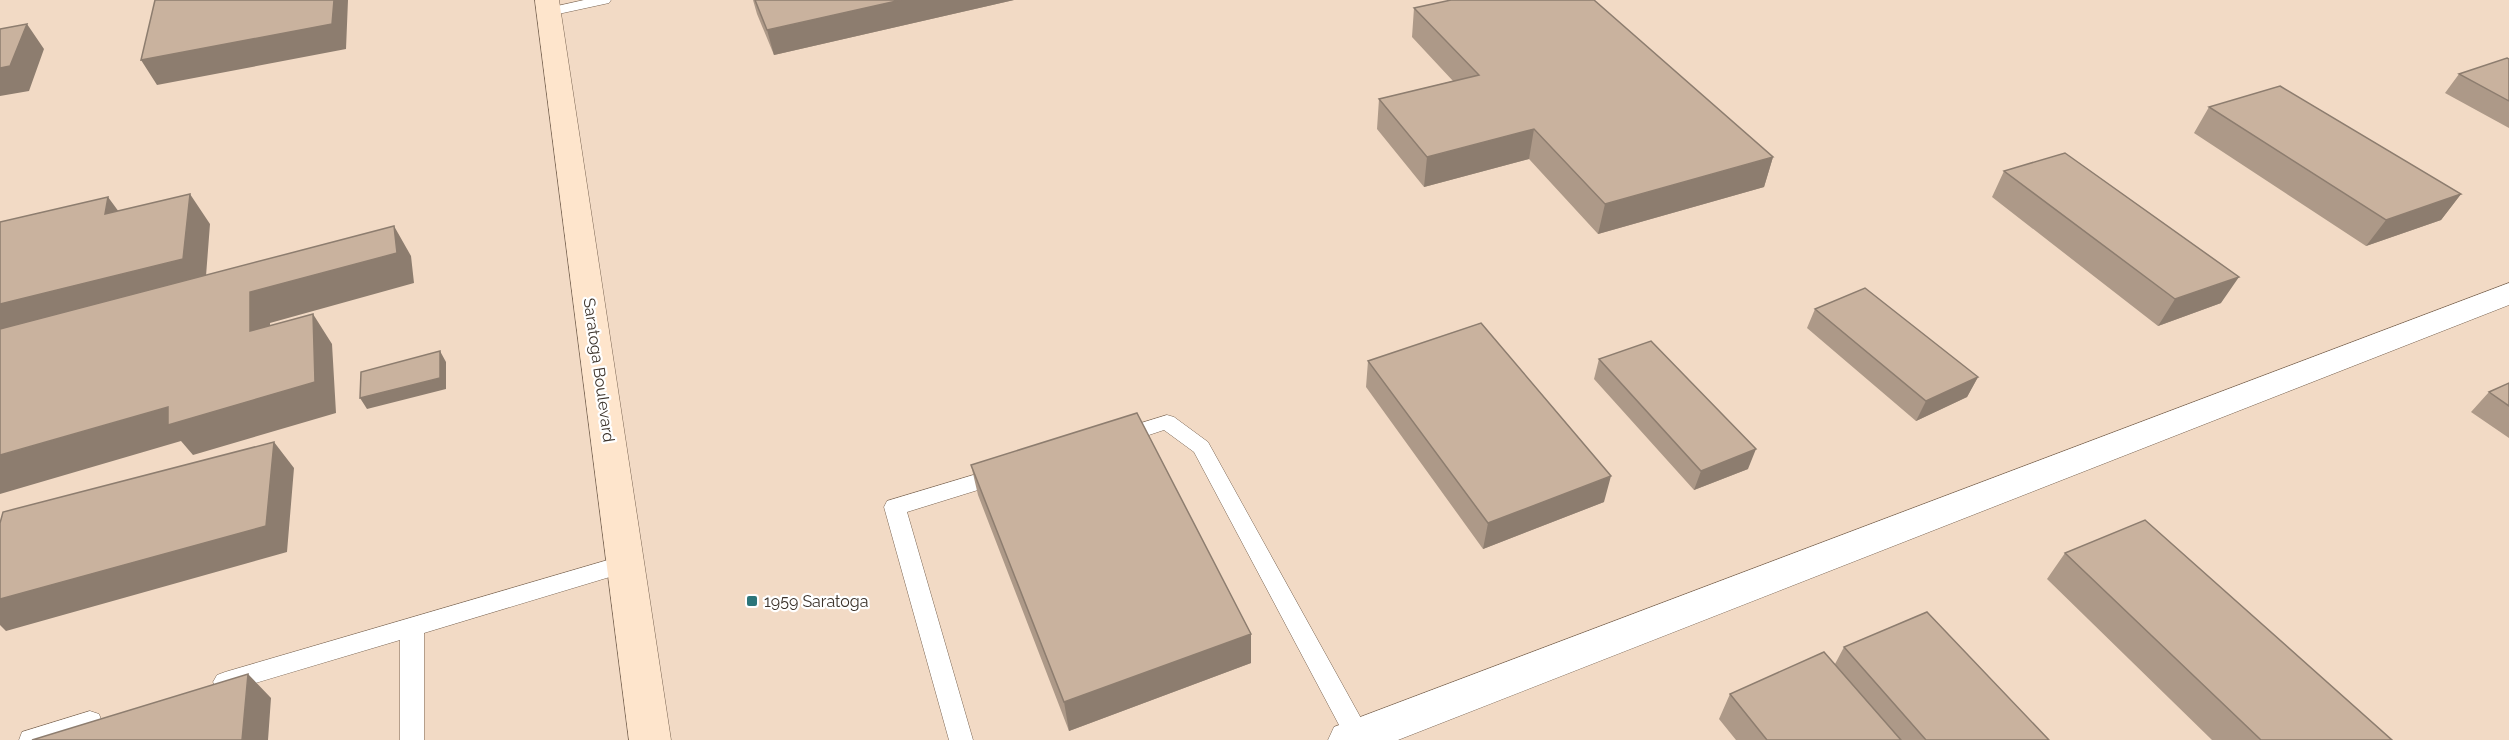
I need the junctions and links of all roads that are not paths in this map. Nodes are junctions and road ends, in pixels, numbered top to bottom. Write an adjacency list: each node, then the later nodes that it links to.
1 (604, 0): 2 (lane)
2 (548, 6): 6 (main road, Saratoga Boulevard)
3 (2509, 293): 10 (street)
4 (1099, 444): 10 (lane)
5 (1020, 468): 14 (lane)
6 (625, 564): 7 (lane); 13 (main road, Saratoga Boulevard)
7 (412, 628): 8 (lane); 12 (lane)
8 (200, 690)
9 (110, 717): 11 (lane)
10 (1353, 738)
11 (31, 740)
12 (412, 740)
13 (650, 740)
14 (961, 740)

